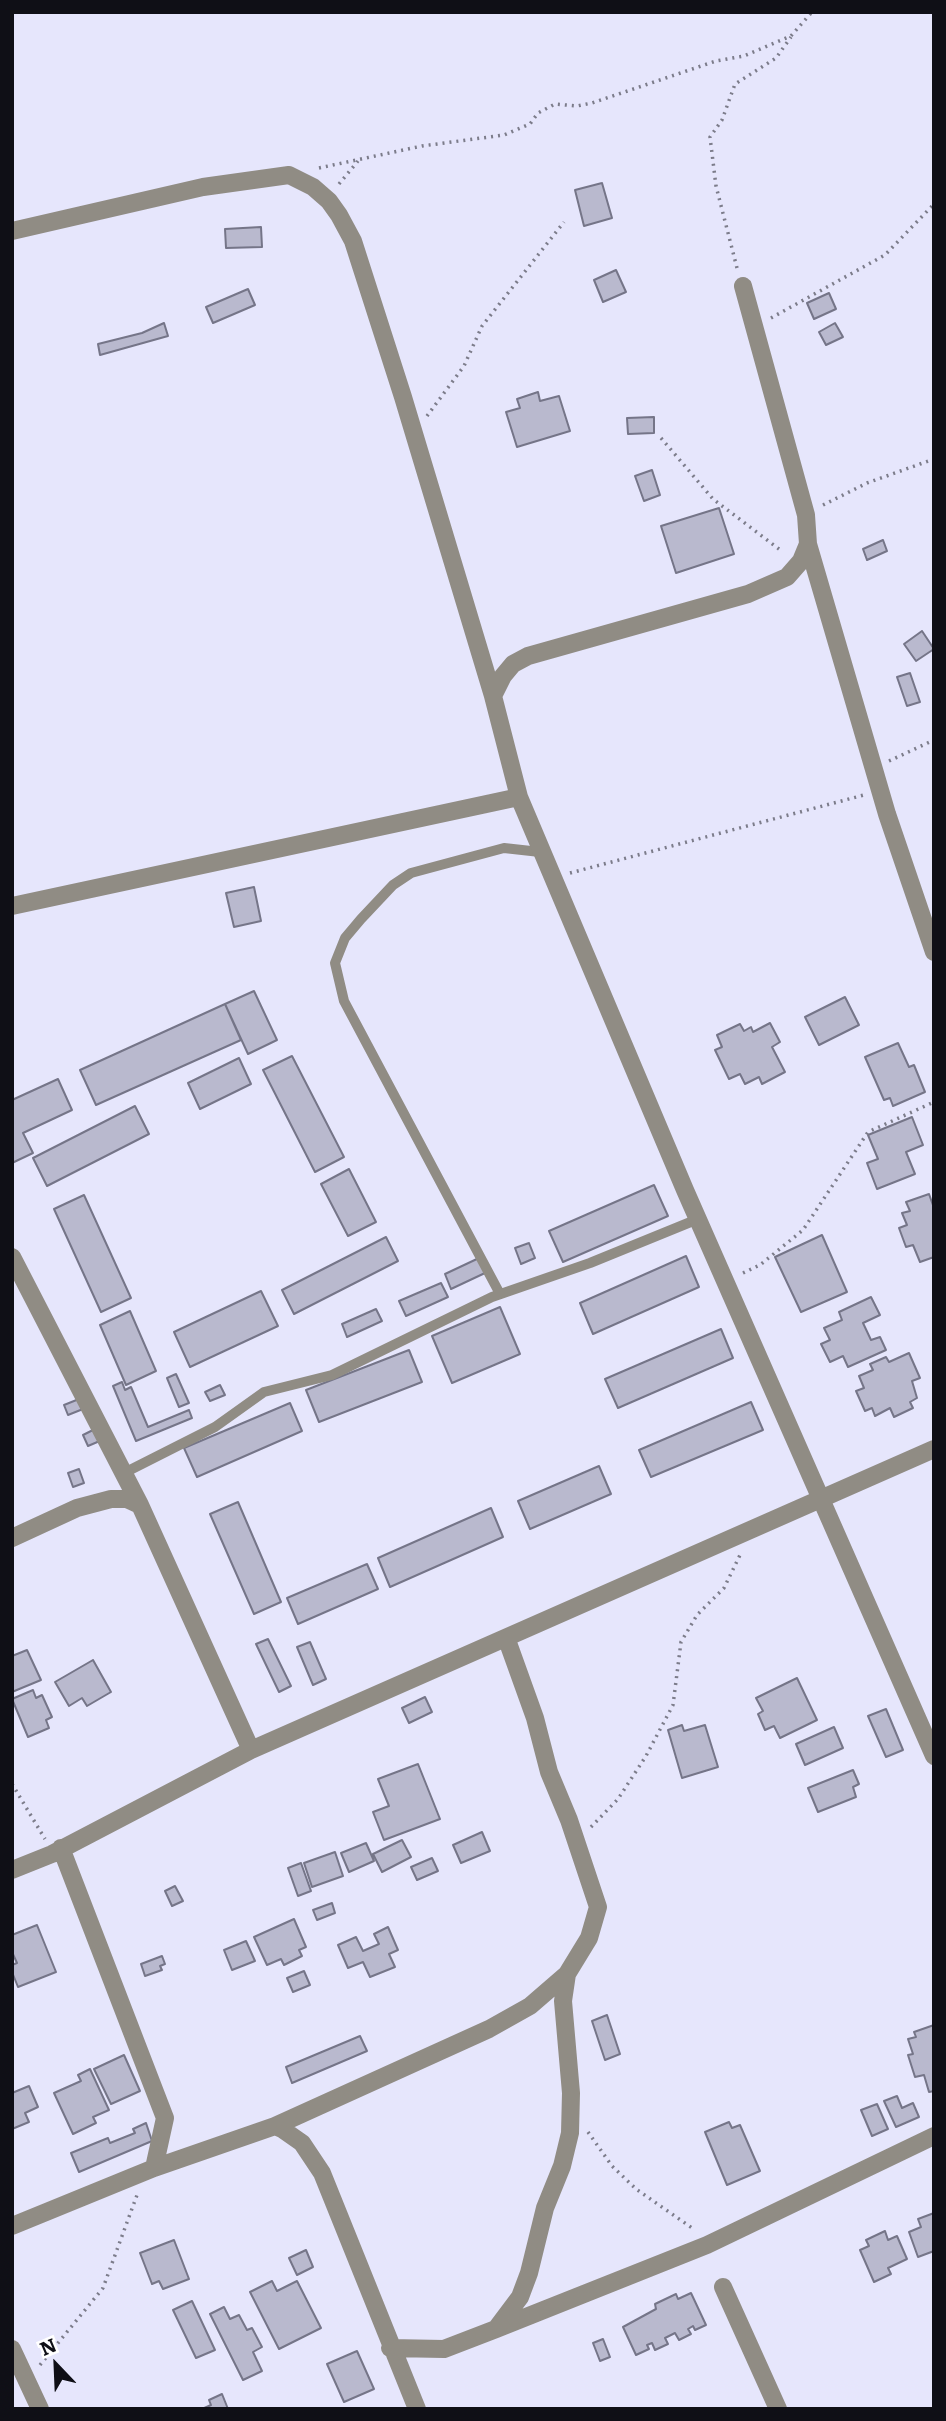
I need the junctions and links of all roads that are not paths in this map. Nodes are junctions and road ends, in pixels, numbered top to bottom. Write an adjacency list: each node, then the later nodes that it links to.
1 (12, 231): 4 (street)
2 (743, 286): 3 (street)
3 (808, 544): 4 (street); 8 (street)
4 (493, 696): 5 (street)
5 (519, 797): 6 (street); 7 (street)
6 (540, 852): 9 (street); 11 (lane)
7 (12, 906)
8 (933, 947)
9 (698, 1219): 11 (lane); 14 (street)
10 (12, 1257): 13 (street)
11 (500, 1294): 13 (lane)
12 (934, 1449): 14 (street)
13 (124, 1473): 15 (street)
14 (821, 1497): 17 (street); 19 (street)
15 (140, 1505): 16 (street); 18 (street)
16 (12, 1538)
17 (507, 1640): 18 (street); 22 (street)
18 (251, 1750): 20 (street)
19 (934, 1756)
20 (57, 1851): 21 (street); 25 (street)
21 (12, 1870)
22 (567, 1974): 23 (street); 28 (street)
23 (275, 2126): 25 (street); 29 (street)
24 (934, 2136): 28 (street)
25 (150, 2169): 26 (street)
26 (12, 2226)
27 (723, 2287): 33 (street)
28 (496, 2329): 29 (street)
29 (390, 2348): 32 (street)
30 (12, 2349): 31 (street)
31 (40, 2409)
32 (417, 2409)
33 (778, 2409)

